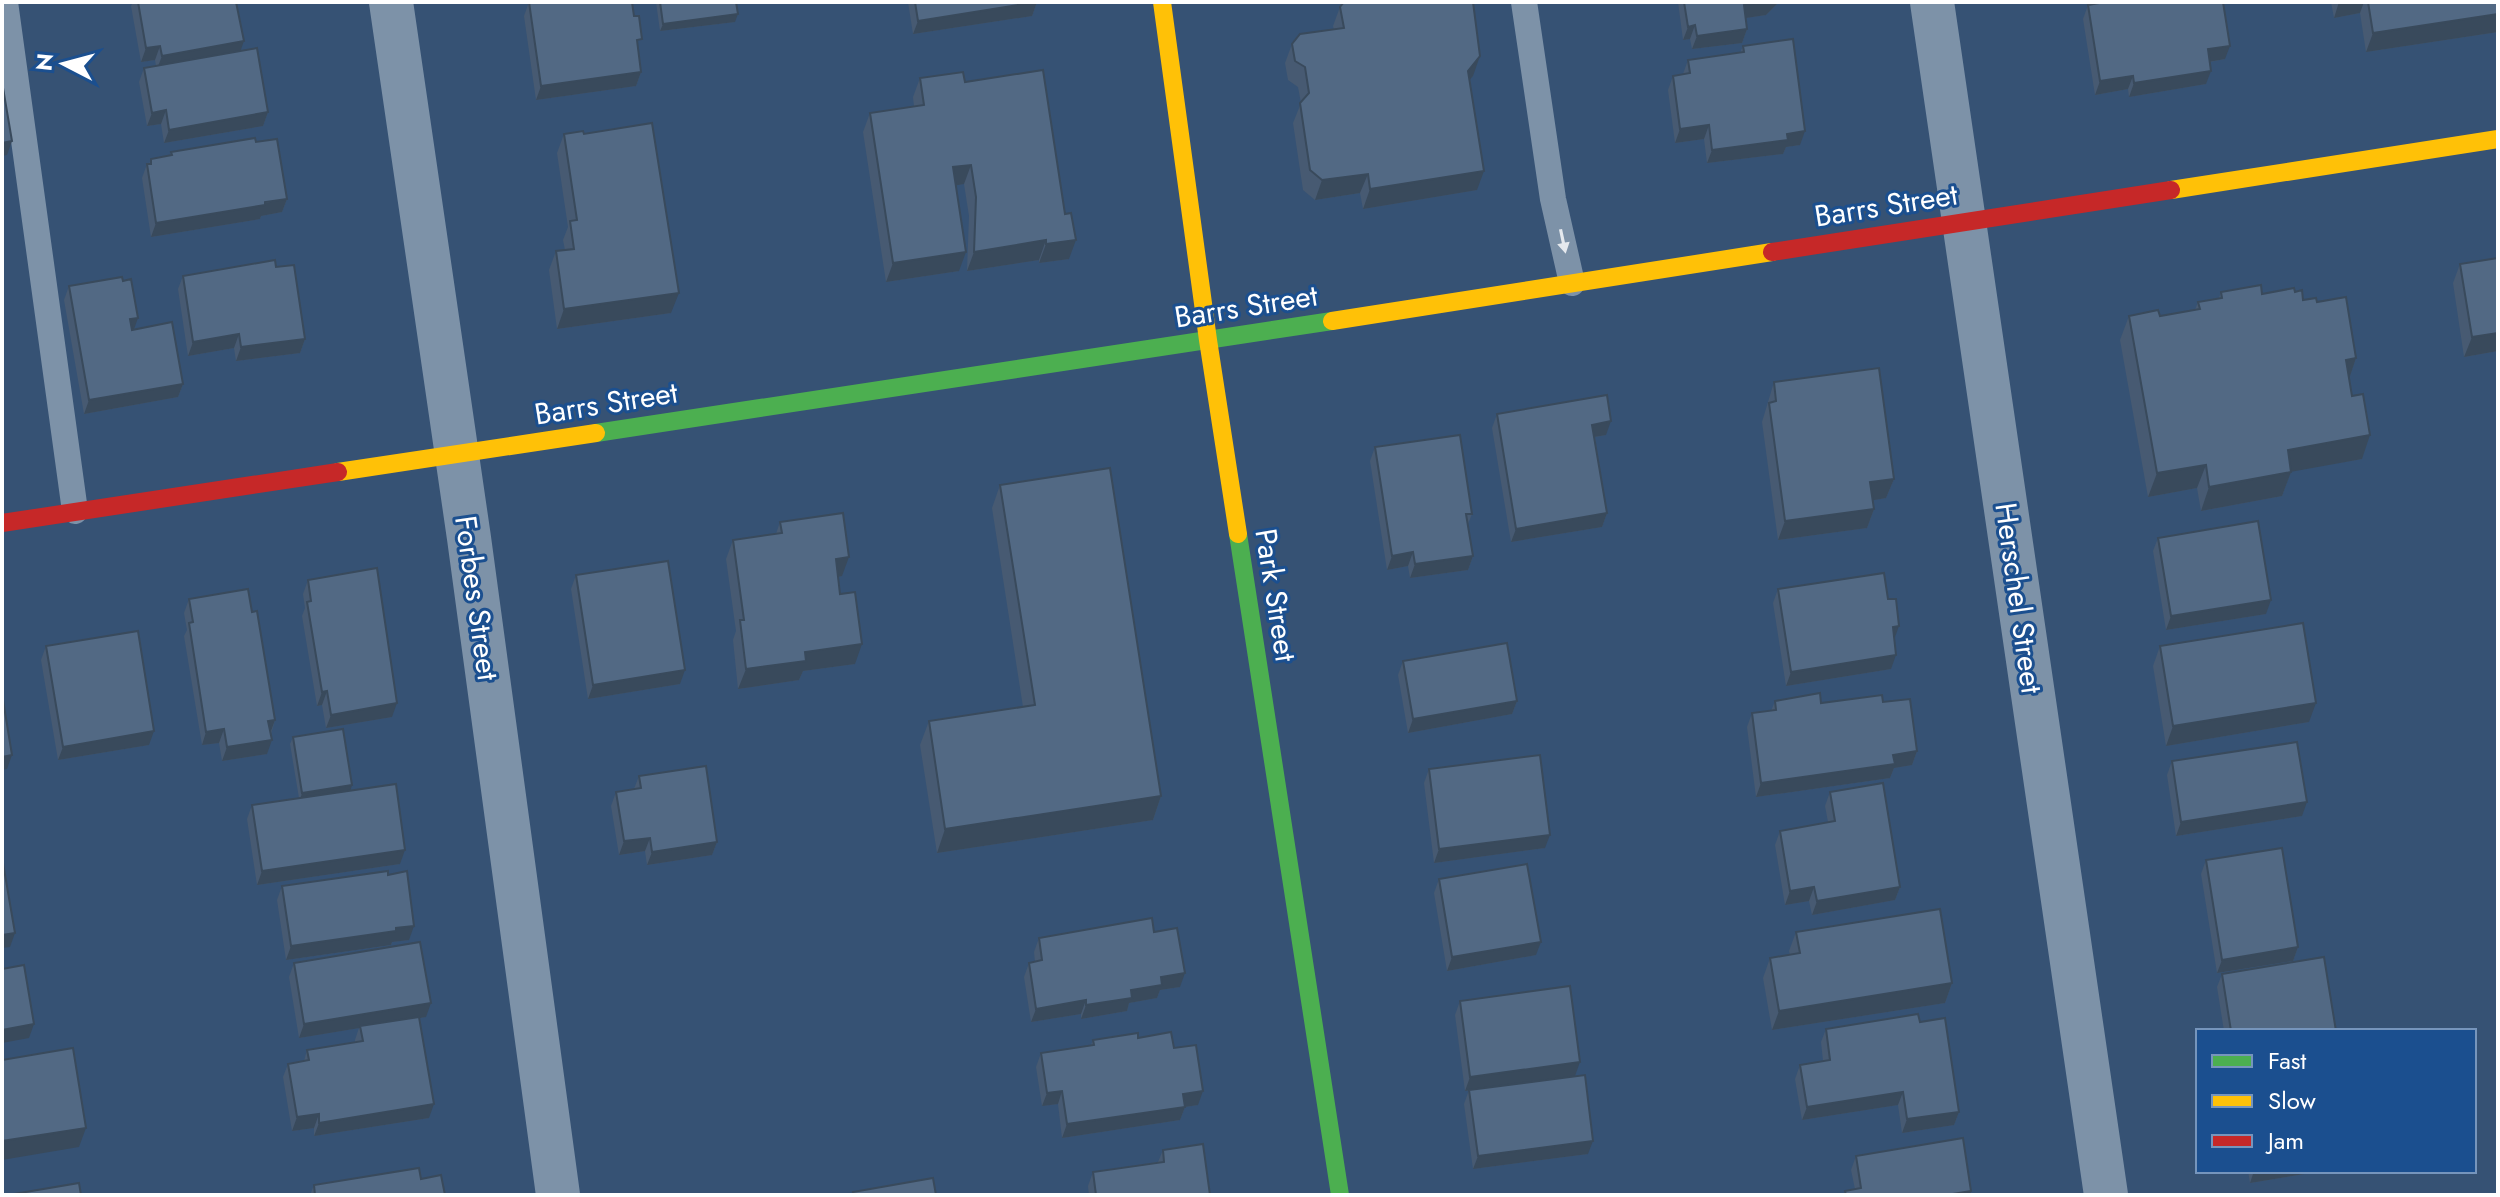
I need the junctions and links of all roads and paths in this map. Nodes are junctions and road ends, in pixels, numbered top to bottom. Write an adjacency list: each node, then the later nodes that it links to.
1 (5, 2): 11 (lane)
2 (391, 2): 10 (street, Forbes Street)
3 (1162, 2): 9 (street, Park Street)
4 (1524, 2): 8 (lane, one-way to 8)
5 (1932, 2): 7 (street, Herschel Street)
6 (2498, 139): 7 (street, Barrs Street)
7 (1964, 221): 8 (street, Barrs Street); 15 (street, Herschel Street)
8 (1572, 283): 9 (street, Barrs Street)
9 (1208, 340): 10 (street, Barrs Street); 14 (street, Park Street)
10 (457, 454): 11 (street, Barrs Street); 13 (street, Forbes Street)
11 (75, 511): 12 (street, Barrs Street)
12 (2, 523)
13 (558, 1195)
14 (1340, 1195)
15 (2106, 1195)

